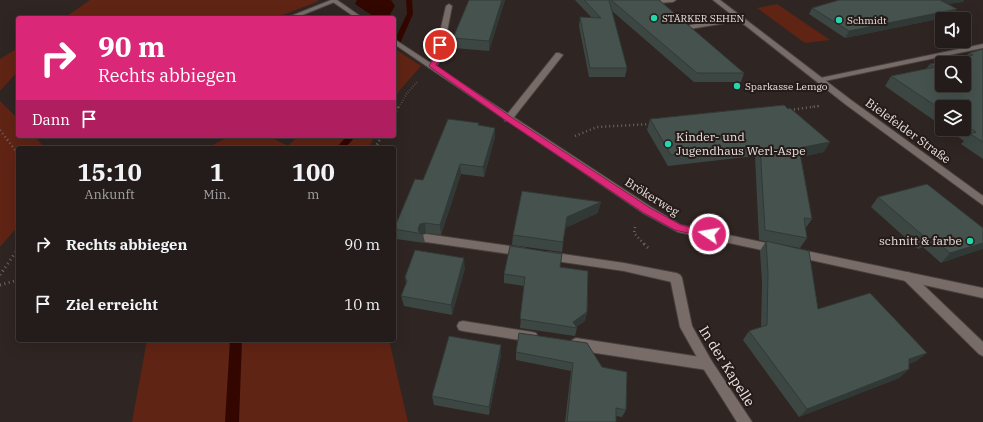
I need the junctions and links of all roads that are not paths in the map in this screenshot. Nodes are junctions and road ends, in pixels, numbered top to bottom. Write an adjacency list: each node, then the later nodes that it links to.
1 (334, 0): 6 (street); 7 (street)
2 (672, 0): 4 (street)
3 (716, 0): 8 (street, Bielefelder Straße)
4 (661, 2)
5 (449, 6): 13 (street)
6 (294, 16)
7 (357, 16)
8 (741, 19): 9 (street); 14 (street, Bielefelder Straße)
9 (690, 27)
10 (396, 42): 13 (street, Brökerweg)
11 (983, 46): 14 (street)
12 (559, 55): 15 (street)
13 (432, 66): 15 (street, Brökerweg)
14 (820, 80): 16 (street, Bielefelder Straße)
15 (508, 119): 18 (street, Brökerweg)
16 (983, 201)
17 (426, 238): 24 (street, In der Kapelle)
18 (908, 277): 19 (street, Brökerweg); 23 (street)
19 (983, 293)
20 (463, 326): 21 (street)
21 (542, 339)
22 (565, 342): 24 (street)
23 (983, 350)
24 (707, 364): 25 (street, In der Kapelle)
25 (744, 422)

